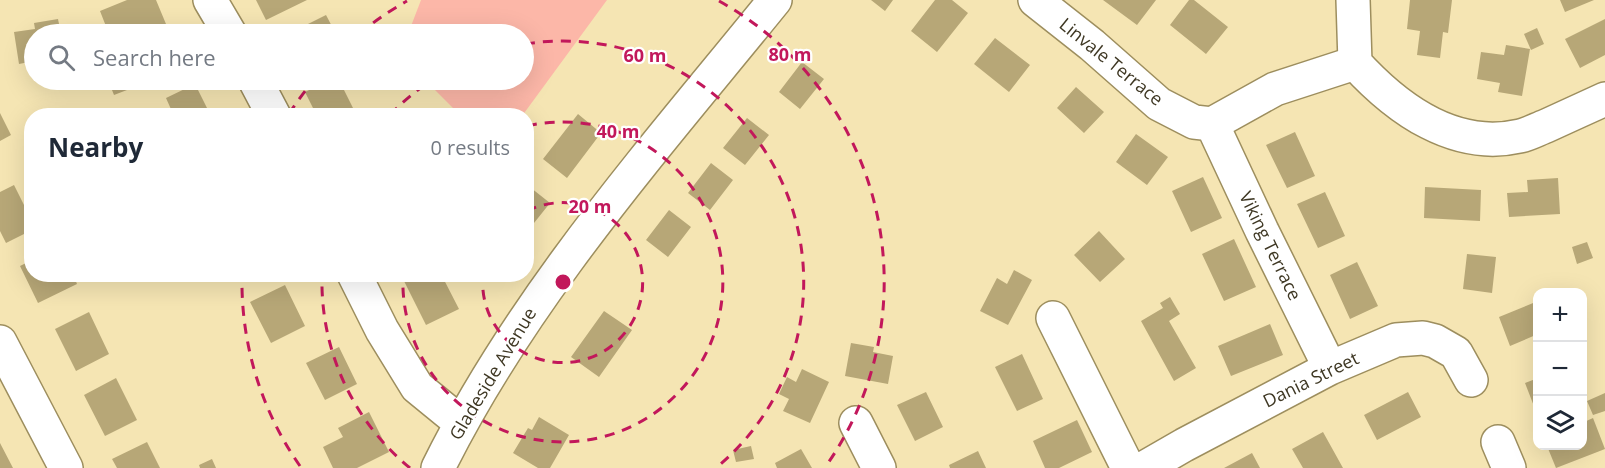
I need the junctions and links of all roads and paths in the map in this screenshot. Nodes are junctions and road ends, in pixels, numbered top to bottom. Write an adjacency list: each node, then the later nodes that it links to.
1 (210, 0): 5 (street)
2 (775, 0): 16 (street, Gladeside Avenue)
3 (1035, 0): 10 (street, Linvale Terrace)
4 (1353, 0): 6 (street)
5 (224, 24)
6 (1355, 63): 8 (street); 10 (street)
7 (260, 90): 9 (street)
8 (1605, 99)
9 (270, 108)
10 (1212, 124): 14 (street, Viking Terrace)
11 (358, 282): 16 (street)
12 (1053, 318): 21 (street)
13 (0, 342): 18 (street)
14 (1330, 368): 15 (street, Dania Street); 22 (street, Dania Street)
15 (1471, 380)
16 (461, 423): 19 (street, Gladeside Avenue)
17 (856, 423): 20 (street)
18 (66, 468)
19 (438, 468)
20 (879, 468)
21 (1128, 468)
22 (1144, 468)

